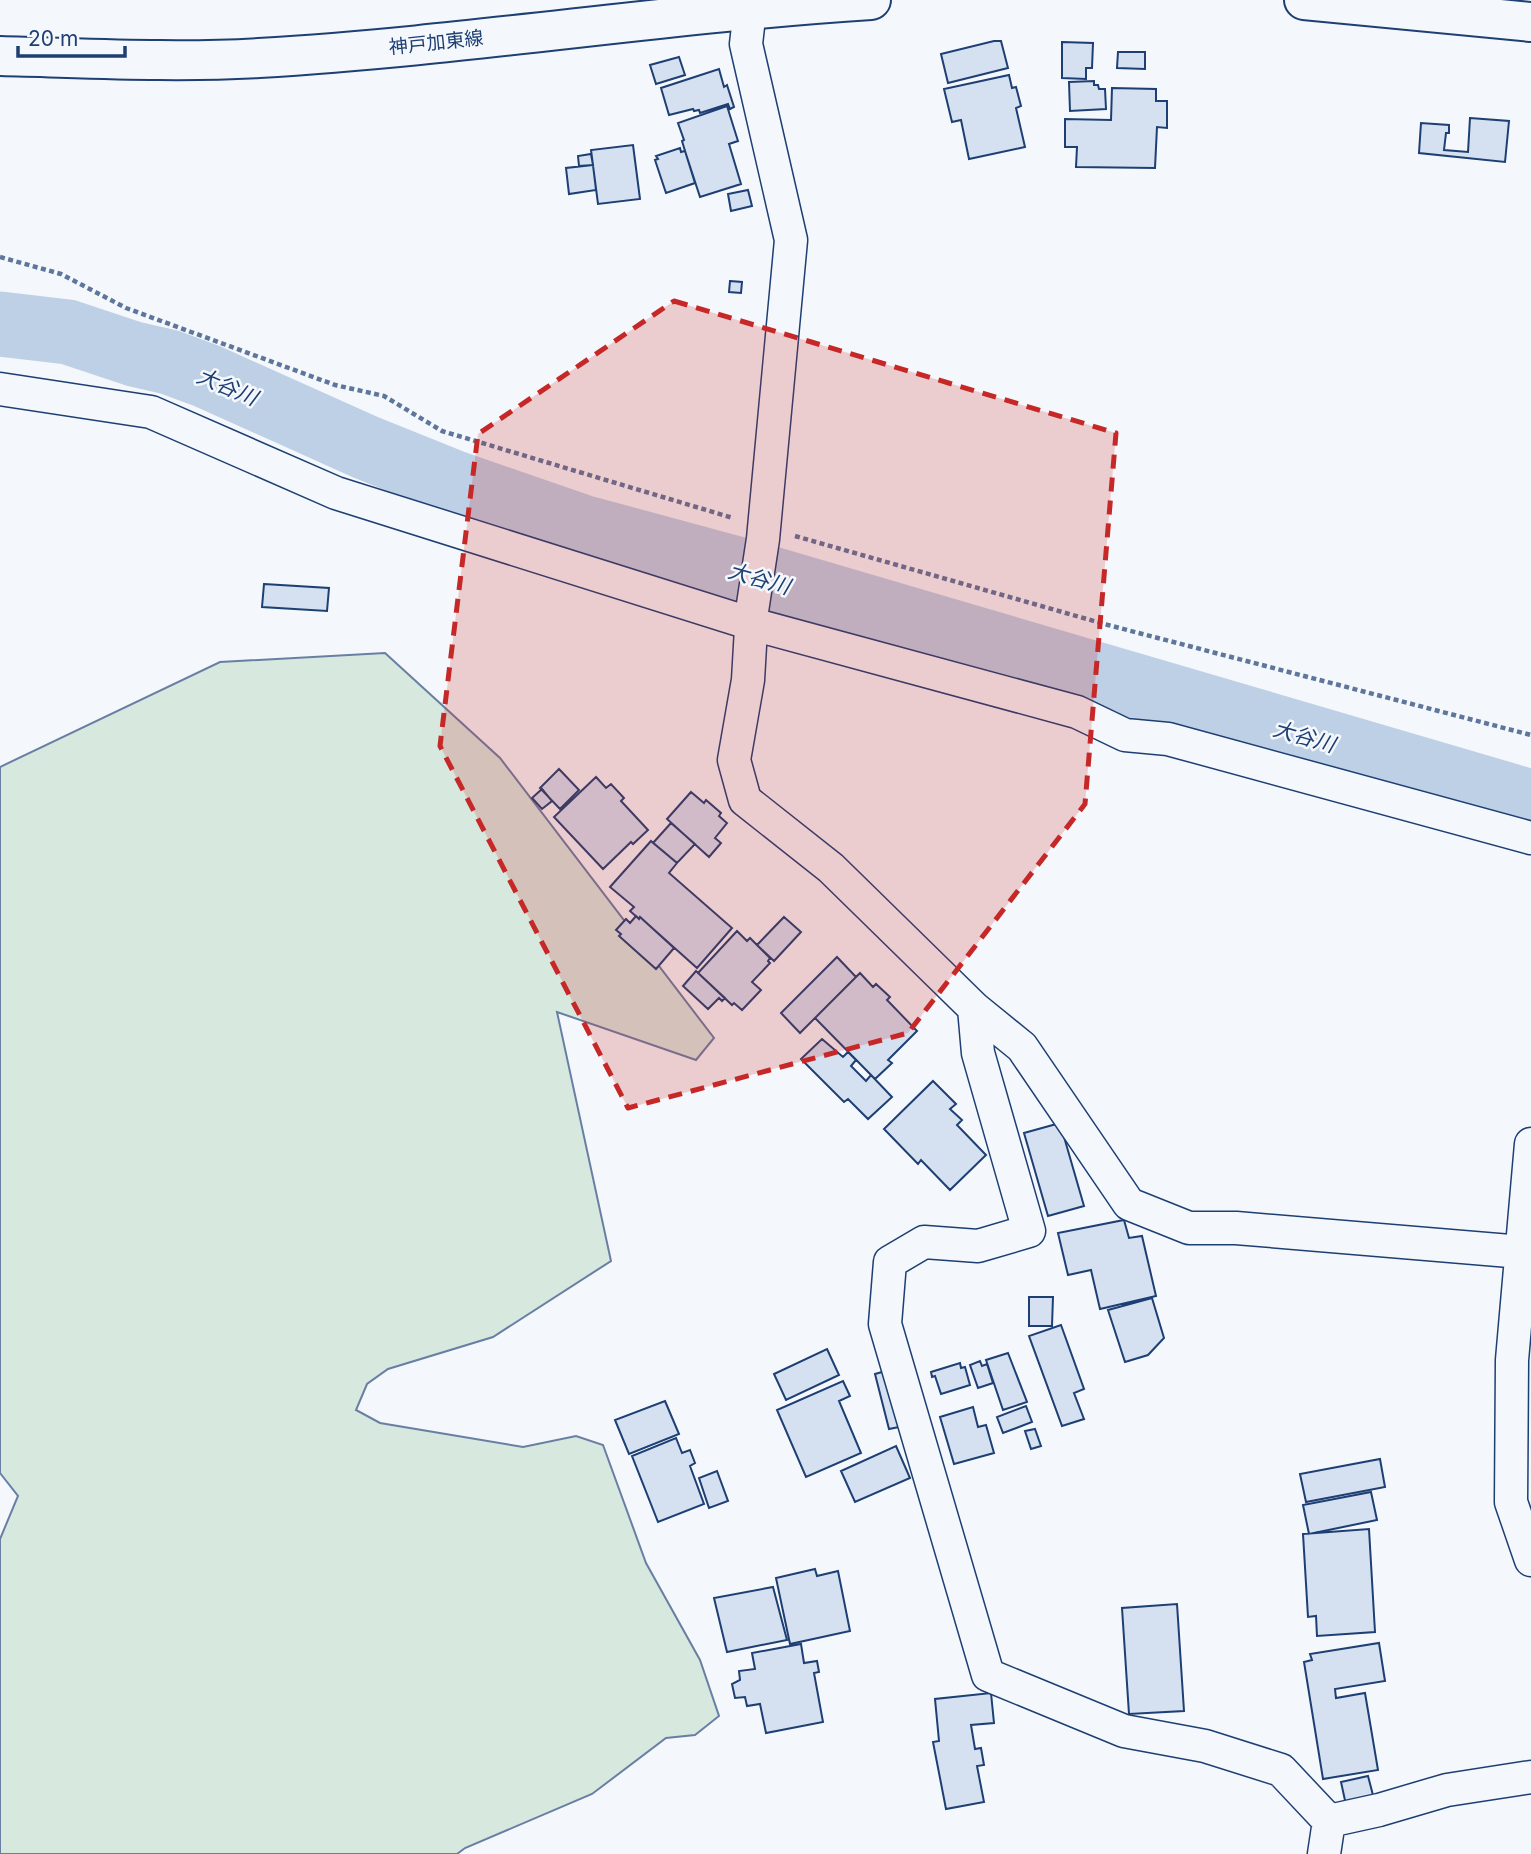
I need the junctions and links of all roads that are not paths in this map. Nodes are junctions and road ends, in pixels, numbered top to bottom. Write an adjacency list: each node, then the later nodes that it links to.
1 (871, 0): 3 (main road, 神戸加東線)
2 (1304, 0): 4 (main road)
3 (750, 9): 5 (main road, 神戸加東線); 7 (street)
4 (1531, 22)
5 (0, 55)
6 (0, 389): 7 (street)
7 (752, 617): 8 (street); 9 (street)
8 (1531, 838)
9 (974, 1008): 11 (street); 14 (street)
10 (1531, 1144): 11 (street)
11 (1522, 1252): 12 (street)
12 (1531, 1560)
13 (1531, 1777): 14 (street)
14 (1329, 1821): 15 (street)
15 (1324, 1854)

